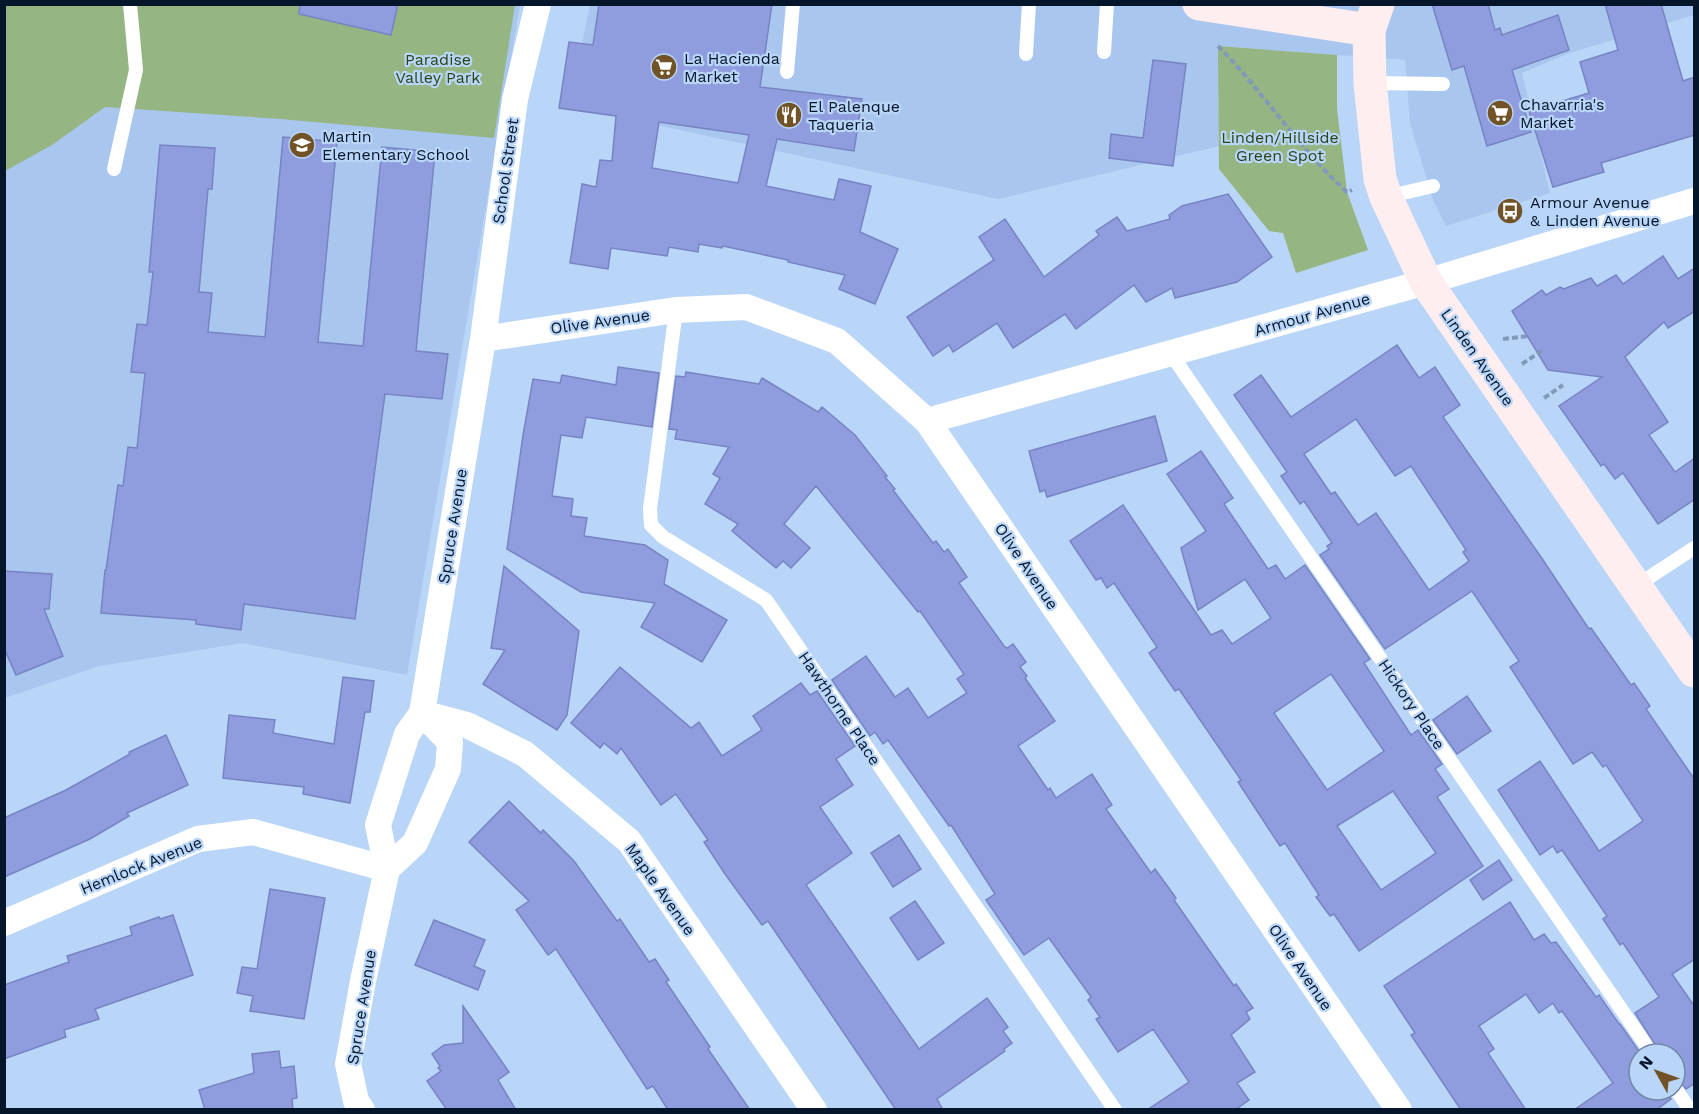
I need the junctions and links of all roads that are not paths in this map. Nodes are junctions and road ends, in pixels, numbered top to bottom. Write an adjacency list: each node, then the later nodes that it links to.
1 (130, 4): 13 (lane)
2 (538, 4): 19 (street, School Street)
3 (793, 4): 10 (lane)
4 (1029, 4): 9 (lane)
5 (1107, 4): 8 (lane)
6 (1199, 4): 7 (street)
7 (1374, 17): 11 (street, Linden Avenue)
8 (1104, 52)
9 (1026, 54)
10 (787, 72)
11 (1370, 83): 12 (lane); 15 (street, Linden Avenue)
12 (1443, 84)
13 (114, 169)
14 (1433, 186): 15 (lane)
15 (1383, 188): 17 (street, Linden Avenue)
16 (1695, 201): 17 (street, Armour Avenue)
17 (1426, 282): 20 (street, Armour Avenue); 23 (street, Linden Avenue)
18 (676, 310): 19 (street, Olive Avenue); 21 (street, Olive Avenue); 31 (lane, Hawthorne Place)
19 (483, 339): 25 (street, Spruce Avenue)
20 (1171, 354): 21 (street, Armour Avenue); 28 (lane, Hickory Place)
21 (927, 421): 32 (street, Olive Avenue)
22 (1695, 548): 23 (lane)
23 (1636, 587): 24 (street, Linden Avenue)
24 (1694, 668)
25 (422, 713): 26 (street, Spruce Avenue); 26 (street); 30 (street, Maple Avenue)
26 (387, 868): 27 (street, Hemlock Avenue); 29 (street, Spruce Avenue)
27 (4, 923)
28 (1644, 1042)
29 (362, 1110)
30 (814, 1110)
31 (1115, 1110)
32 (1399, 1110)

